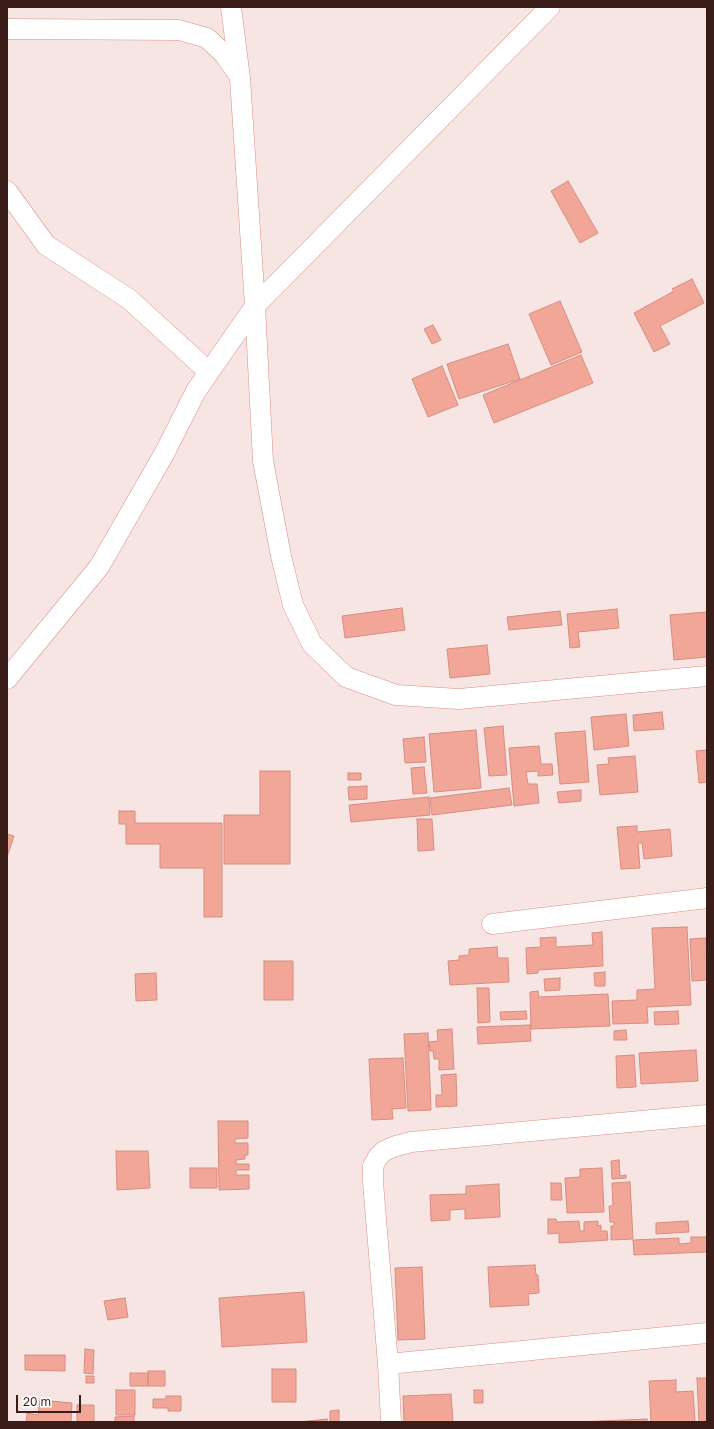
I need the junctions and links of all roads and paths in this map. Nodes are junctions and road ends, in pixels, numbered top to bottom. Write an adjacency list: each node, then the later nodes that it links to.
1 (231, 7): 4 (street)
2 (550, 7): 6 (street)
3 (7, 29): 4 (street)
4 (240, 78): 6 (street)
5 (7, 191): 7 (street)
6 (255, 306): 7 (street); 8 (street)
7 (209, 372): 9 (street)
8 (707, 676)
9 (7, 679)
10 (707, 898): 11 (street)
11 (492, 924)
12 (707, 1115): 14 (street)
13 (707, 1333): 14 (street)
14 (388, 1364): 15 (street)
15 (391, 1422)

